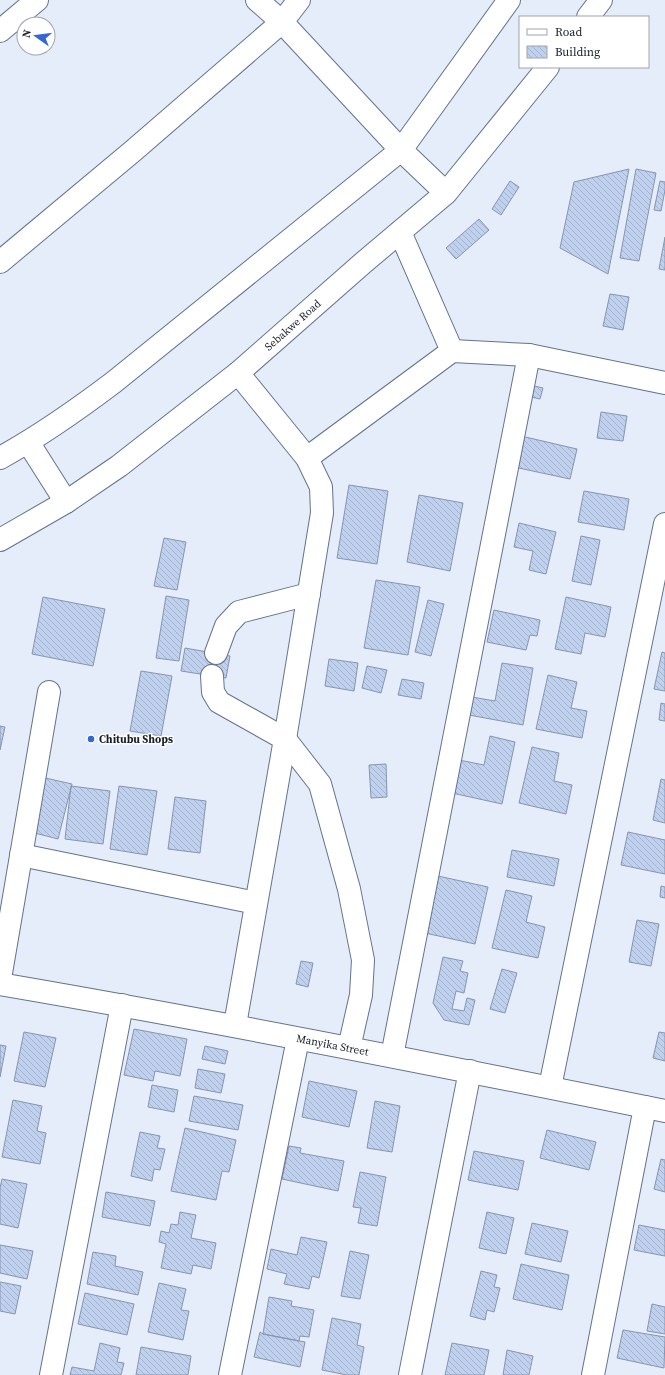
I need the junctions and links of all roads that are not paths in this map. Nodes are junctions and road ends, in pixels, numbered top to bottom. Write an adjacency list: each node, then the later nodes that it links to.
1 (37, 0): 8 (street)
2 (257, 0): 7 (street)
3 (299, 0): 7 (street)
4 (509, 0): 10 (street)
5 (601, 0): 6 (street)
6 (589, 16)
7 (282, 22): 10 (street); 13 (street)
8 (0, 31)
9 (547, 68): 11 (street, Sebakwe Road)
10 (401, 150): 11 (street); 18 (street)
11 (446, 193): 12 (street, Sebakwe Road)
12 (400, 232): 14 (street); 16 (street, Sebakwe Road)
13 (0, 262)
14 (452, 351): 15 (street); 20 (street)
15 (529, 355): 17 (street); 37 (street)
16 (238, 373): 20 (street); 21 (street, Sebakwe Road)
17 (665, 383)
18 (28, 442): 19 (street); 21 (street)
19 (0, 458)
20 (307, 458): 24 (street)
21 (66, 502): 23 (street, Sebakwe Road)
22 (665, 524): 39 (street)
23 (0, 540)
24 (309, 594): 25 (street); 28 (street)
25 (216, 653)
26 (212, 676): 28 (street)
27 (49, 692): 29 (street)
28 (285, 739): 30 (street); 36 (street)
29 (21, 856): 30 (street); 31 (street)
30 (256, 904): 34 (street)
31 (0, 979)
32 (0, 984): 33 (street, Manyika Street)
33 (122, 1005): 34 (street, Manyika Street); 41 (street)
34 (235, 1025): 35 (street, Manyika Street)
35 (298, 1039): 36 (street, Manyika Street); 42 (street)
36 (349, 1048): 37 (street, Manyika Street)
37 (392, 1056): 38 (street, Manyika Street)
38 (470, 1071): 39 (street, Manyika Street); 43 (street)
39 (550, 1087): 40 (street, Manyika Street)
40 (655, 1109): 44 (street)
41 (51, 1375)
42 (230, 1375)
43 (410, 1375)
44 (593, 1375)

